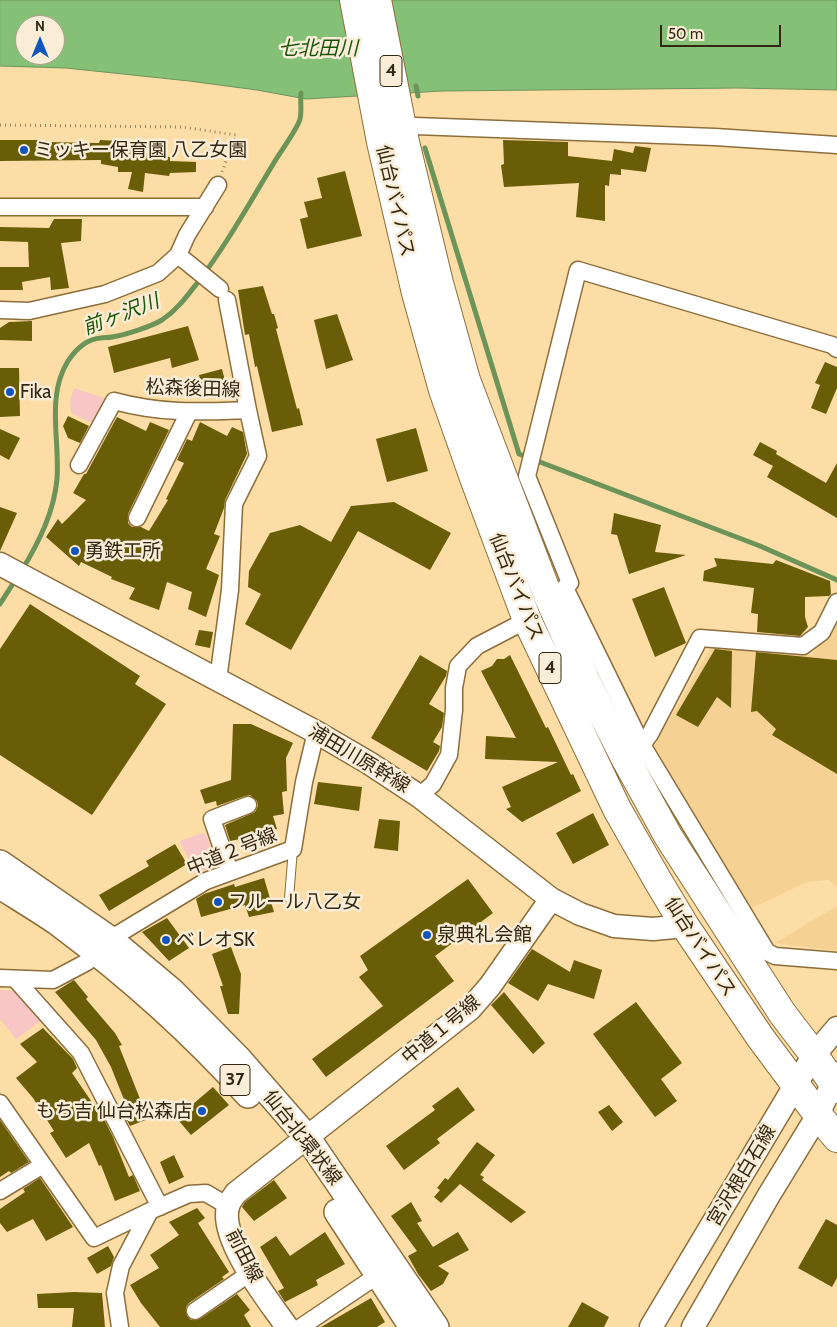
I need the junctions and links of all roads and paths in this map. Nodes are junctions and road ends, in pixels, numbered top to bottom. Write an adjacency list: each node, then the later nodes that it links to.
1 (354, 0): 4 (highway, 仙台バイパス / 4)
2 (377, 0): 4 (highway, 仙台バイパス / 4)
3 (0, 125): 6 (path)
4 (400, 137): 5 (street); 17 (highway, 仙台バイパス / 4); 19 (highway, 仙台バイパス / 4)
5 (837, 146)
6 (218, 185): 8 (street)
7 (0, 207): 8 (street)
8 (205, 207): 9 (street)
9 (178, 255): 10 (street); 12 (street)
10 (0, 310)
11 (835, 343): 17 (street)
12 (248, 410): 13 (street, 松森後田線); 20 (street, 松森後田線)
13 (189, 412): 14 (street, 松森後田線); 15 (street)
14 (79, 465)
15 (137, 518)
16 (0, 564): 20 (street, 浦田川原幹線)
17 (557, 593): 22 (highway, 仙台バイパス / 4)
18 (837, 602): 22 (street)
19 (527, 620): 23 (street); 31 (highway, 仙台バイパス / 4)
20 (218, 680): 21 (street, 浦田川原幹線)
21 (316, 732): 23 (street, 浦田川原幹線); 25 (street, 中道２号線)
22 (633, 751): 33 (street); 36 (highway, 仙台バイパス / 4)
23 (419, 796): 30 (street, 浦田川原幹線)
24 (248, 805): 27 (street)
25 (293, 849): 27 (street, 中道２号線); 29 (lane)
26 (0, 863): 32 (main road, 仙台北環状線 / 37)
27 (230, 872): 32 (street, 中道２号線)
28 (0, 886): 32 (main road, 仙台北環状線 / 37)
29 (289, 898)
30 (551, 899): 31 (street, 浦田川原幹線); 42 (street, 中道１号線)
31 (685, 926): 38 (highway, 仙台バイパス / 4)
32 (103, 946): 34 (street, 中道２号線); 42 (main road, 仙台北環状線 / 37)
33 (837, 961)
34 (8, 979): 46 (street)
35 (837, 1028): 36 (street, 宮沢根白石線)
36 (814, 1055): 37 (highway, 仙台バイパス / 4); 38 (street, 宮沢根白石線)
37 (836, 1082): 40 (street, 宮沢根白石線)
38 (796, 1084): 40 (highway, 仙台バイパス / 4); 55 (street, 宮沢根白石線)
39 (0, 1103): 43 (street)
40 (818, 1115): 41 (highway, 仙台バイパス / 4); 56 (street, 宮沢根白石線)
41 (837, 1138)
42 (301, 1142): 45 (street, 前田線); 48 (main road, 仙台北環状線 / 37); 54 (main road, 仙台北環状線 / 37)
43 (43, 1164): 44 (street); 46 (street)
44 (0, 1190)
45 (228, 1206): 46 (street); 47 (street, 前田線)
46 (155, 1209): 50 (street)
47 (250, 1273): 49 (street); 51 (street, 前田線)
48 (378, 1275): 52 (street); 53 (main road, 仙台北環状線 / 37)
49 (195, 1311)
50 (120, 1327)
51 (287, 1327)
52 (301, 1327)
53 (412, 1327)
54 (436, 1327)
55 (652, 1327)
56 (693, 1327)

